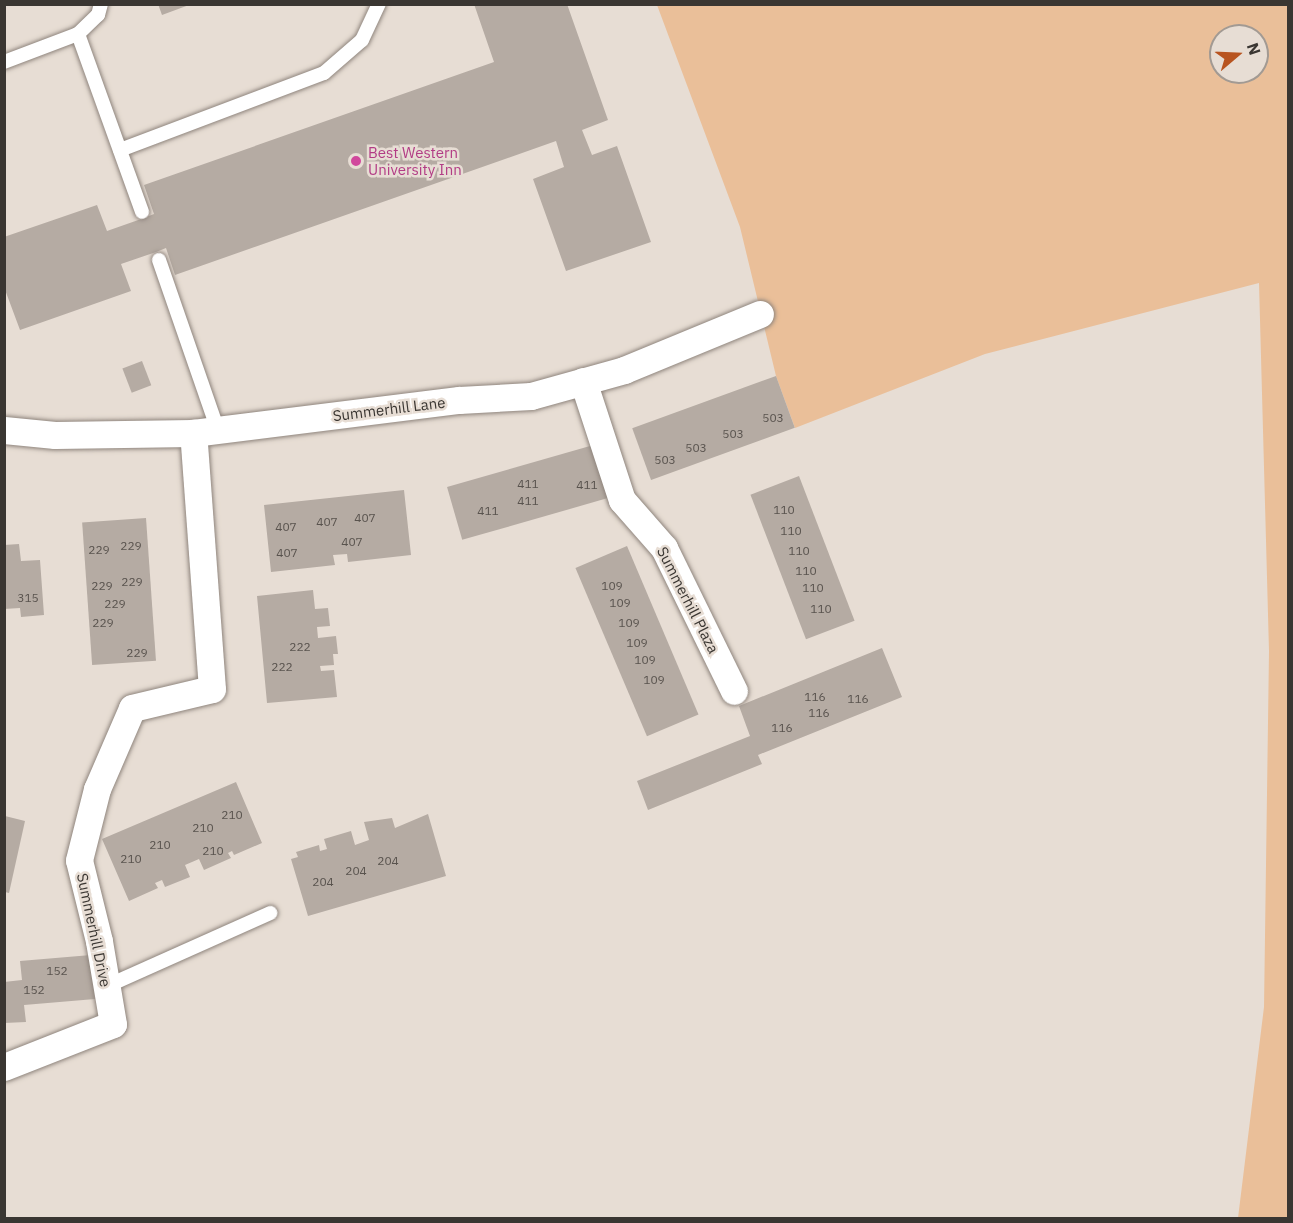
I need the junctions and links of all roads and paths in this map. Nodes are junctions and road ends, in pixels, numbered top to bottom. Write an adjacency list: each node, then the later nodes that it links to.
1 (100, 4): 3 (lane)
2 (379, 4): 5 (lane)
3 (78, 34): 4 (lane); 5 (lane)
4 (4, 62)
5 (120, 150): 6 (lane)
6 (142, 212)
7 (159, 260): 11 (lane)
8 (759, 314): 9 (street, Summerhill Lane)
9 (583, 381): 11 (street, Summerhill Lane); 12 (street, Summerhill Plaza)
10 (4, 430): 11 (street, Summerhill Lane)
11 (205, 432): 14 (street, Summerhill Drive)
12 (734, 692)
13 (270, 913): 14 (lane)
14 (107, 986): 15 (street, Summerhill Drive)
15 (4, 1068)

